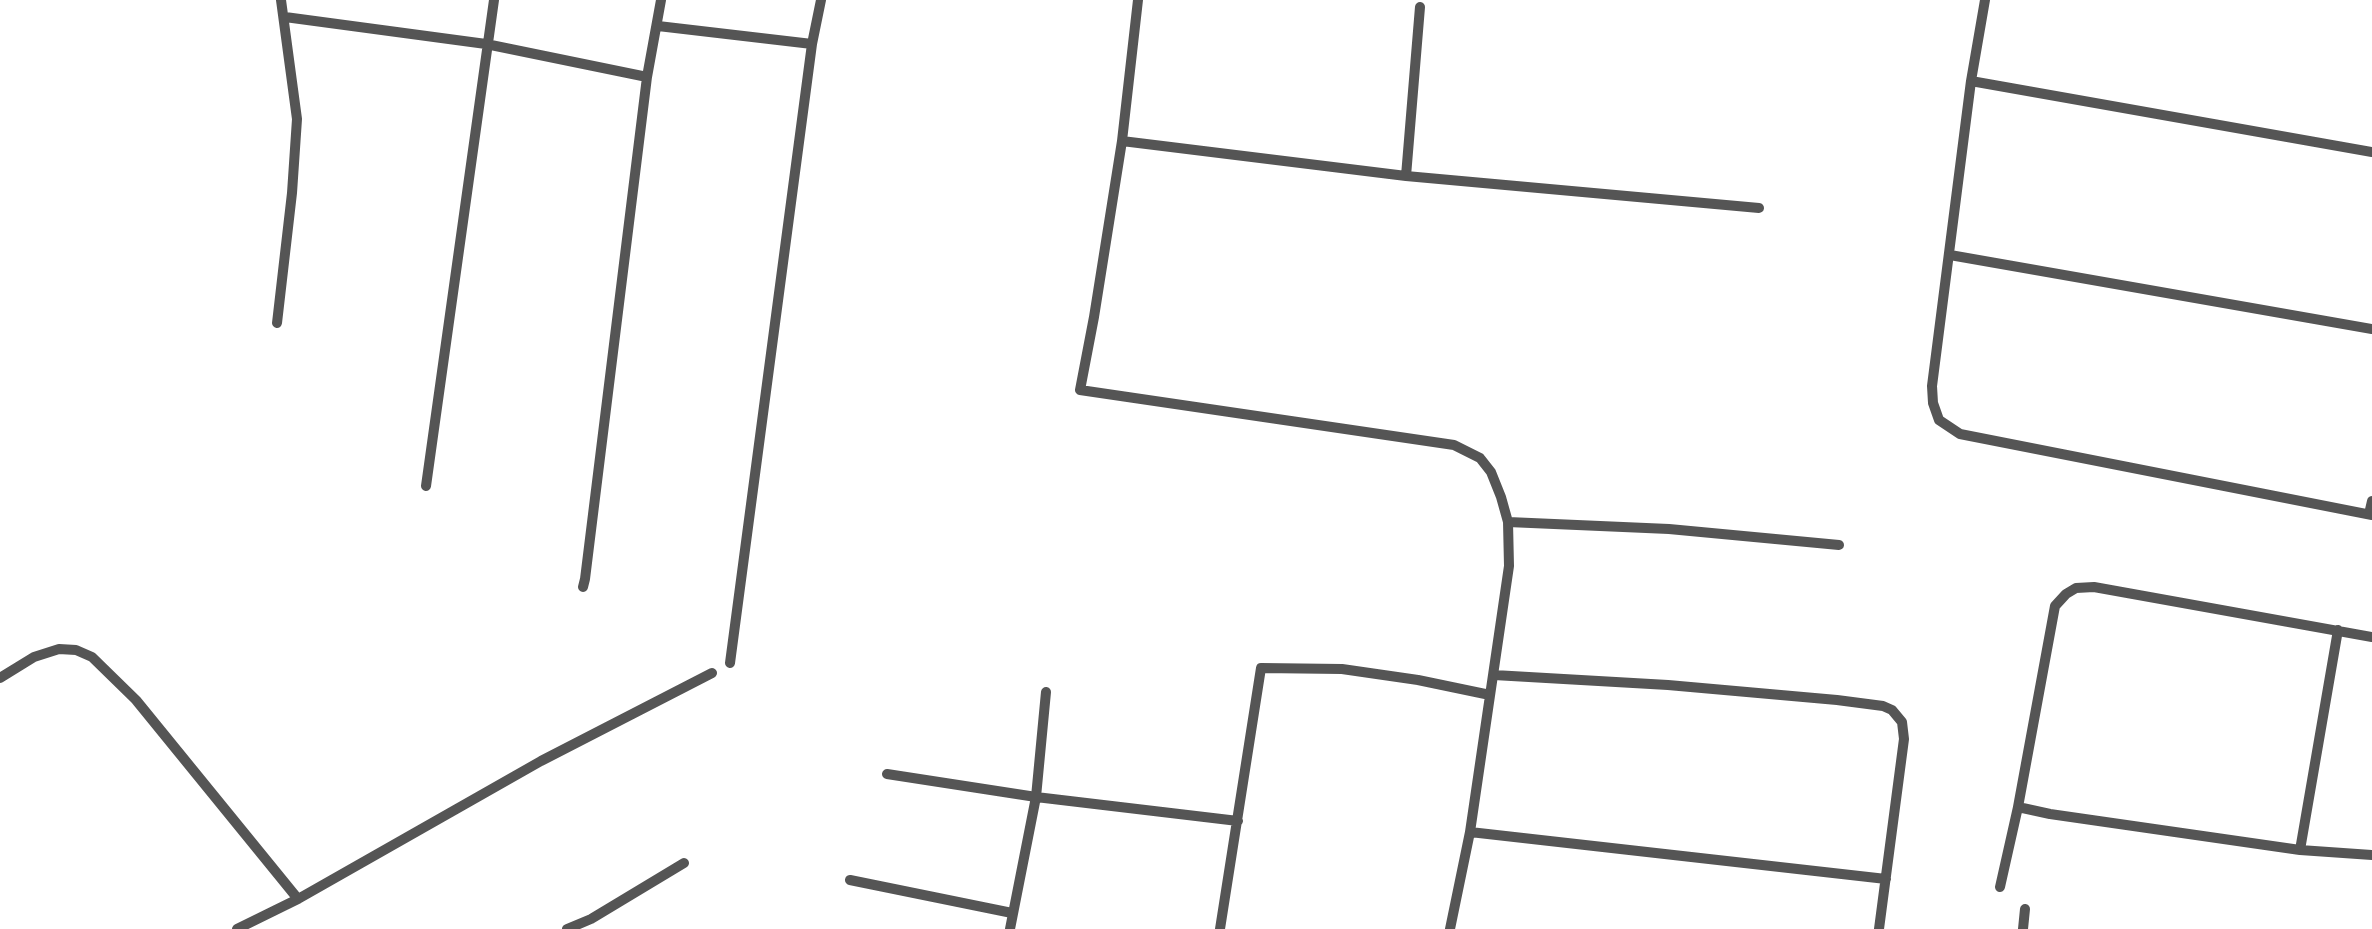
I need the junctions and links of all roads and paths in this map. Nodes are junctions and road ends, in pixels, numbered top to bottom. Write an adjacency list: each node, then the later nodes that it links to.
1 (281, 0): 8 (street)
2 (494, 0): 10 (street)
3 (661, 0): 9 (street)
4 (821, 0): 11 (street)
5 (1138, 0): 14 (street)
6 (1986, 0): 13 (street)
7 (1420, 7): 16 (street)
8 (285, 17): 10 (street); 19 (street)
9 (658, 26): 11 (street); 12 (street)
10 (486, 44): 12 (street); 21 (street)
11 (812, 44): 29 (street)
12 (648, 77): 26 (street)
13 (1971, 81): 15 (street); 18 (street)
14 (1122, 141): 16 (street); 24 (street)
15 (2372, 152)
16 (1406, 176): 17 (street)
17 (1759, 208)
18 (1950, 255): 20 (street); 23 (street)
19 (277, 323)
20 (2372, 328)
21 (426, 486)
22 (2372, 502): 23 (street)
23 (2371, 515)
24 (1508, 522): 25 (street); 31 (street)
25 (1839, 546)
26 (583, 587)
27 (2338, 630): 28 (street); 37 (street); 40 (street)
28 (2372, 637)
29 (730, 663)
30 (712, 673): 46 (street)
31 (1494, 675): 34 (street); 43 (street)
32 (0, 678): 46 (street)
33 (1046, 692): 36 (street)
34 (1490, 695): 38 (street); 39 (street)
35 (887, 774): 36 (street)
36 (1036, 797): 38 (street); 48 (street)
37 (2018, 807): 40 (street); 45 (street)
38 (1238, 821): 52 (street)
39 (1470, 832): 43 (street); 53 (street)
40 (2300, 850): 41 (street)
41 (2372, 855)
42 (684, 863): 50 (street)
43 (1886, 879): 54 (street)
44 (850, 880): 48 (street)
45 (2000, 887)
46 (298, 899): 49 (street)
47 (2024, 909): 55 (street)
48 (1012, 913): 51 (street)
49 (237, 929)
50 (567, 929)
51 (1010, 929)
52 (1220, 929)
53 (1450, 929)
54 (1879, 929)
55 (2023, 929)

